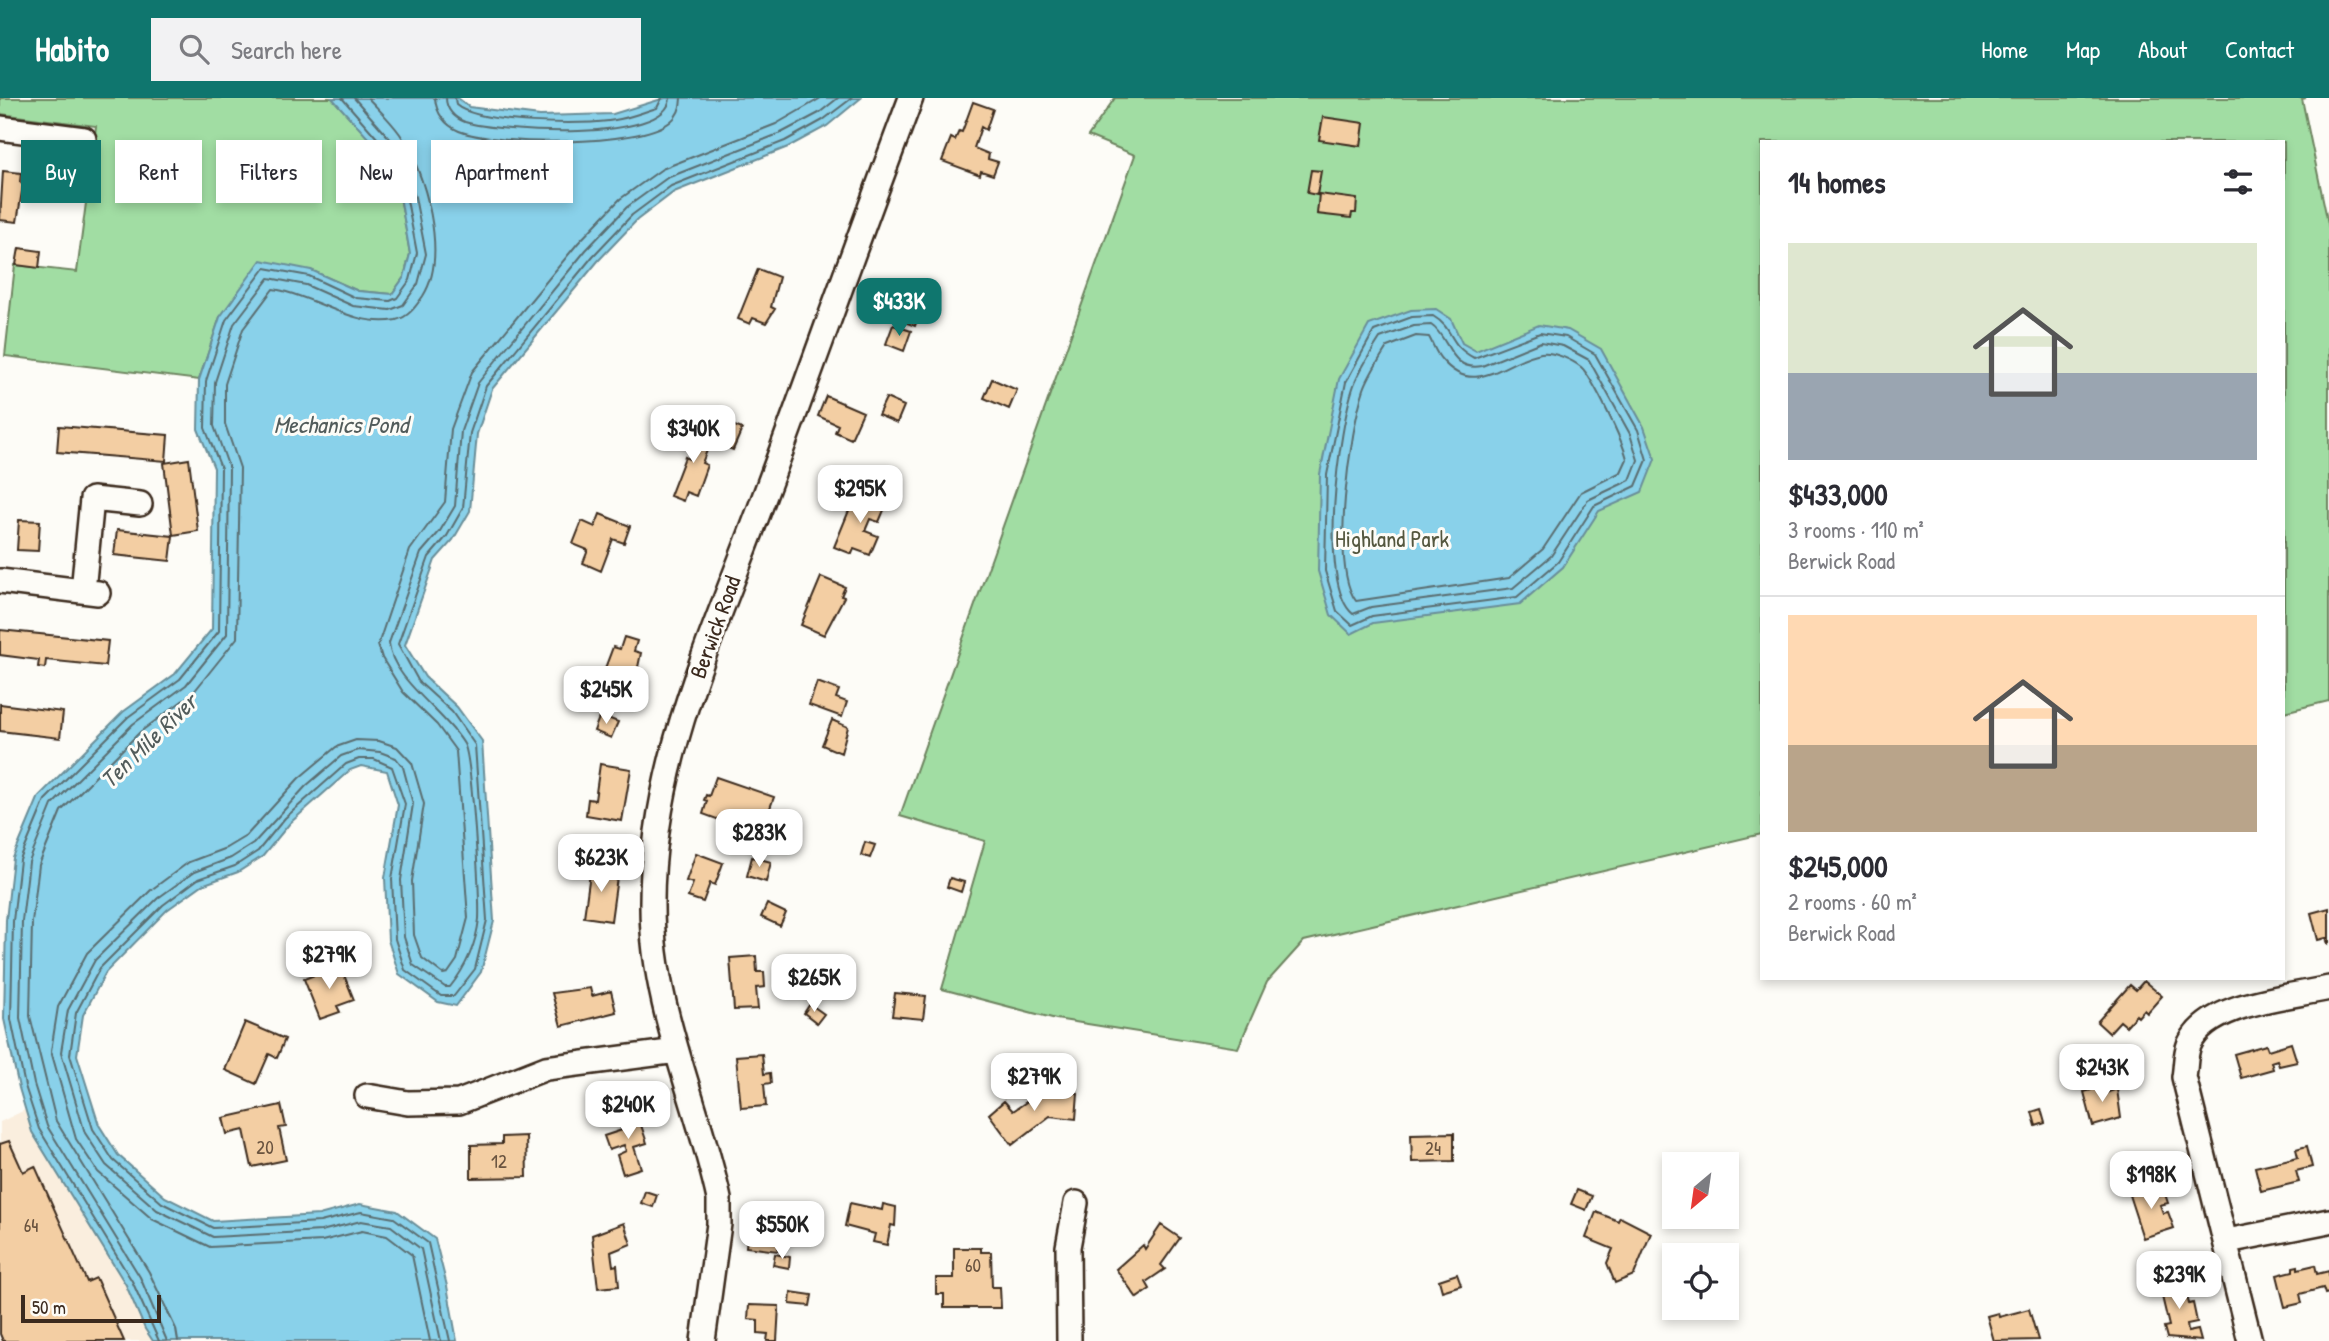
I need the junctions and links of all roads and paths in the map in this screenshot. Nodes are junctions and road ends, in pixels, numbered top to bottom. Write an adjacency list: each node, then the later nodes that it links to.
1 (911, 98): 7 (street, Berwick Road)
2 (0, 128): 3 (street)
3 (84, 139)
4 (140, 504): 5 (street)
5 (0, 581)
6 (2329, 988): 11 (street)
7 (677, 1051): 8 (street); 12 (street, Berwick Road)
8 (367, 1096)
9 (1076, 1203): 13 (street)
10 (2329, 1220): 11 (street)
11 (2227, 1241): 14 (street)
12 (703, 1341)
13 (1069, 1341)
14 (2250, 1341)

